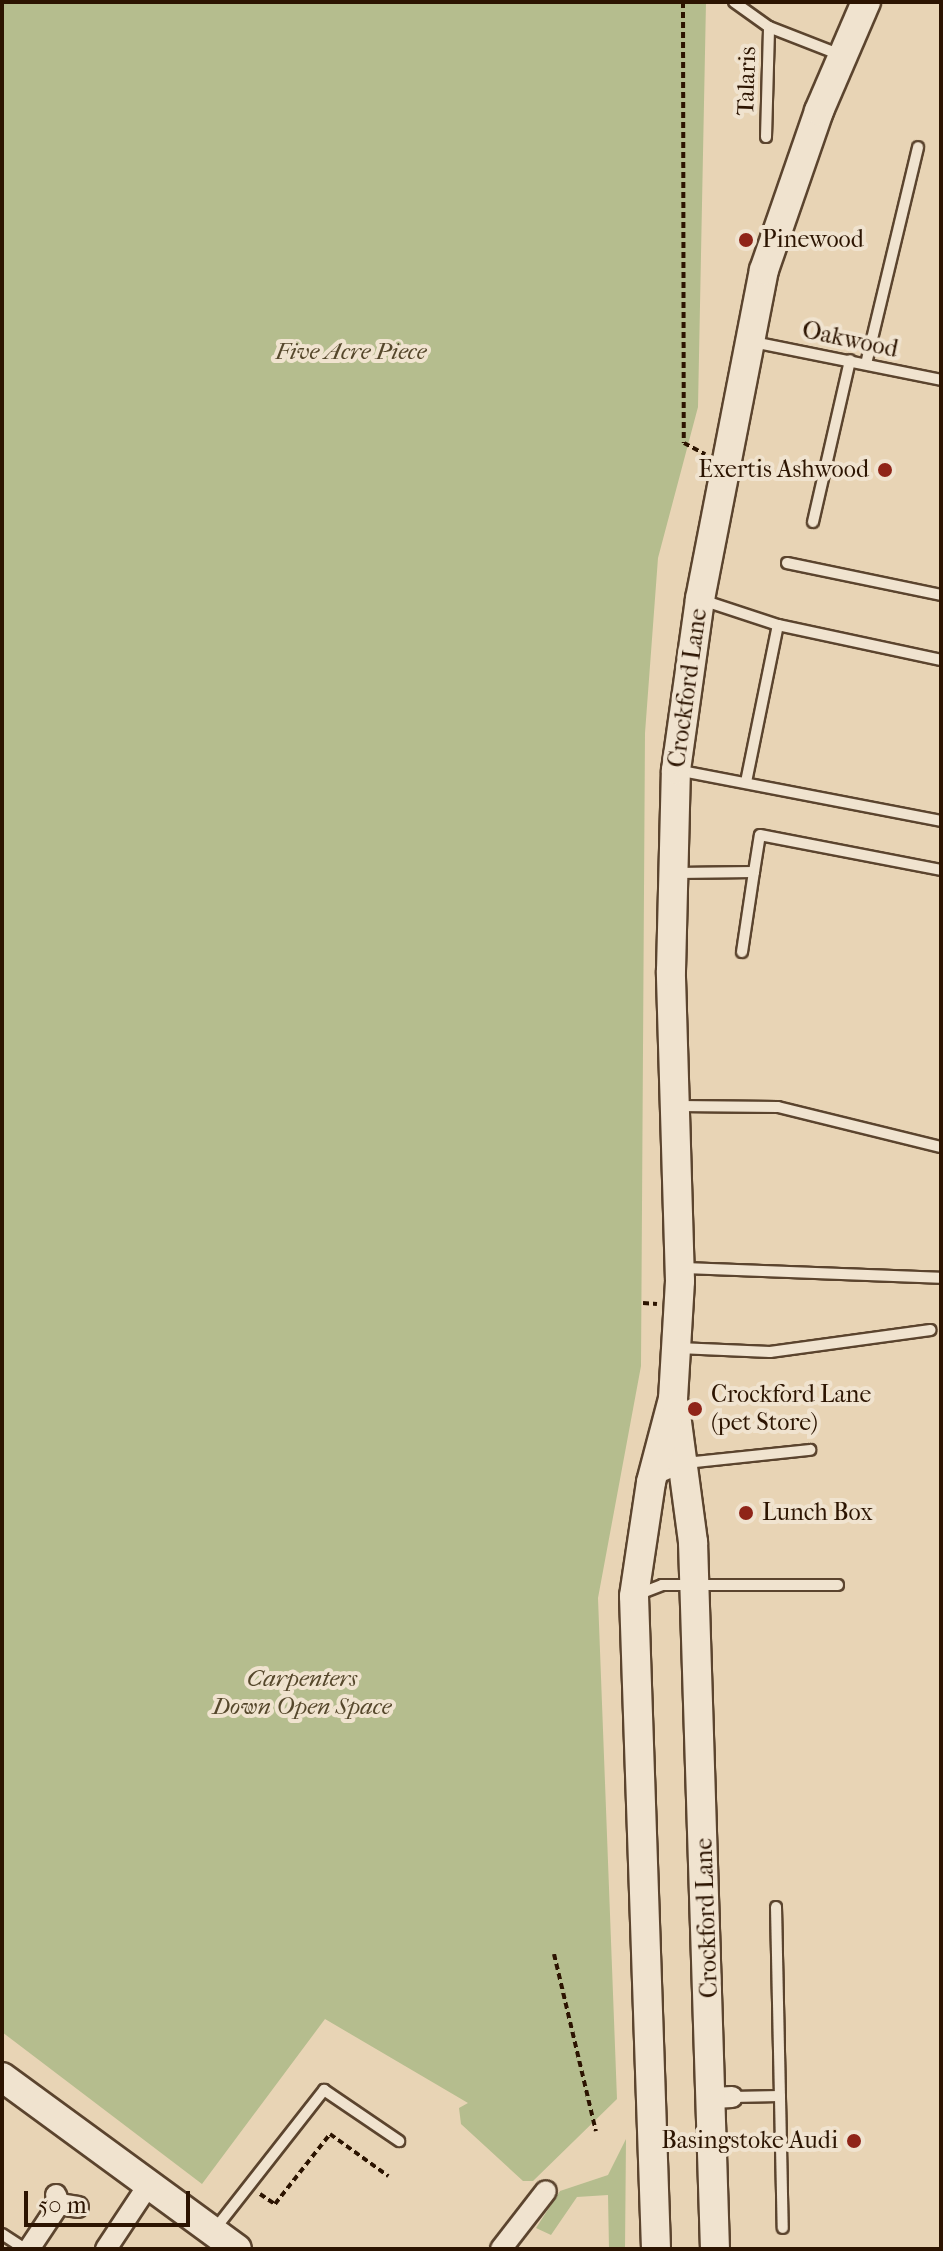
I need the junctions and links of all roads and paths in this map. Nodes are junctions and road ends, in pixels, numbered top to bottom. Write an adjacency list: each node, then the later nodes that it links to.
1 (683, 2): 12 (path)
2 (734, 2): 4 (lane)
3 (866, 2): 5 (street, Crockford Lane)
4 (769, 27): 5 (lane); 6 (lane, Talaris)
5 (843, 56): 8 (street, Crockford Lane)
6 (766, 137)
7 (918, 147): 10 (lane)
8 (751, 341): 9 (lane, Oakwood); 12 (street, Crockford Lane)
9 (850, 360): 10 (lane, Oakwood); 13 (lane)
10 (866, 364): 11 (lane, Oakwood)
11 (941, 380)
12 (728, 464): 16 (street, Crockford Lane)
13 (813, 522)
14 (787, 563): 15 (lane)
15 (941, 595)
16 (700, 599): 17 (lane); 19 (street, Crockford Lane)
17 (778, 625): 18 (lane); 20 (lane)
18 (941, 660)
19 (676, 770): 20 (lane); 24 (street, Crockford Lane)
20 (746, 782): 21 (lane)
21 (941, 821)
22 (941, 870): 23 (lane)
23 (754, 872): 24 (lane); 25 (lane)
24 (671, 873): 26 (street, Crockford Lane)
25 (742, 952)
26 (678, 1106): 27 (lane); 28 (street, Crockford Lane)
27 (941, 1147)
28 (681, 1267): 29 (lane); 31 (street, Crockford Lane)
29 (941, 1278)
30 (931, 1330): 31 (lane)
31 (676, 1348): 32 (street, Crockford Lane)
32 (673, 1399): 34 (street, Crockford Lane); 35 (street, Crockford Lane)
33 (810, 1450): 34 (lane)
34 (684, 1468): 35 (lane); 37 (street, Crockford Lane)
35 (651, 1482): 38 (street, Crockford Lane)
36 (838, 1585): 37 (lane)
37 (696, 1587): 38 (lane); 43 (street, Crockford Lane)
38 (634, 1596): 58 (street, Crockford Lane)
39 (776, 1907): 42 (lane)
40 (554, 1954): 44 (path)
41 (2, 2077): 47 (street)
42 (780, 2096): 43 (lane); 51 (lane)
43 (722, 2098): 59 (street, Crockford Lane)
44 (596, 2131)
45 (399, 2141): 52 (lane)
46 (388, 2176): 50 (path)
47 (149, 2184): 52 (street); 55 (street)
48 (546, 2191): 57 (street)
49 (64, 2202): 54 (street)
50 (251, 2205)
51 (783, 2228)
52 (214, 2231): 56 (street)
53 (2, 2234): 54 (lane)
54 (27, 2249)
55 (106, 2249)
56 (237, 2249)
57 (501, 2249)
58 (656, 2249)
59 (715, 2249)

